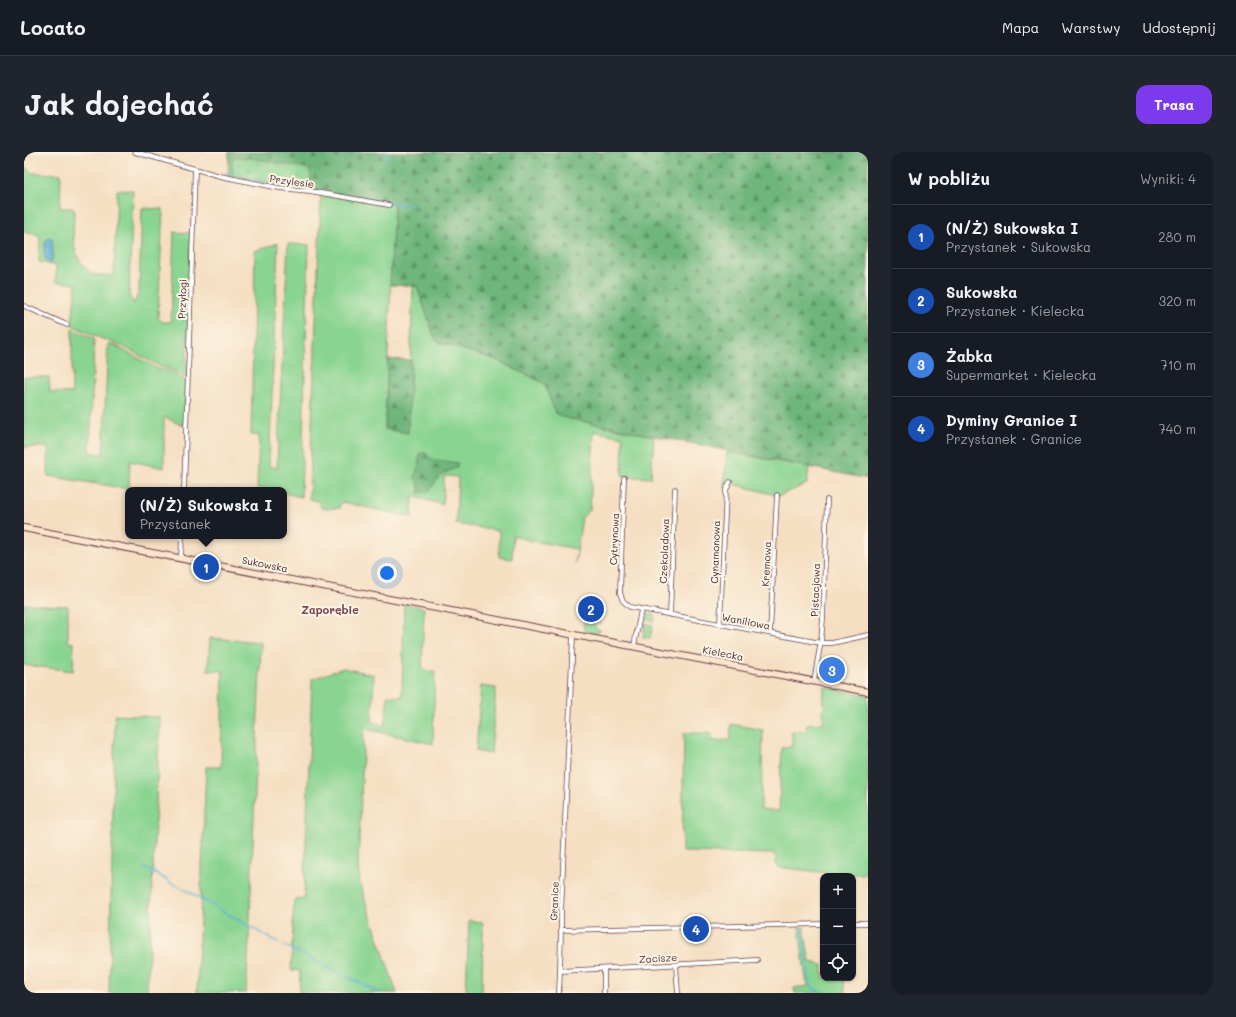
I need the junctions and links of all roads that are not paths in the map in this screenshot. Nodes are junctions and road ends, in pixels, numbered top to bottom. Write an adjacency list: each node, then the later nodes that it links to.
1 (135, 152): 2 (street)
2 (195, 169): 3 (street, Przylesie); 8 (street, Przyłogi)
3 (388, 205)
4 (24, 306): 5 (street)
5 (67, 325)
6 (624, 478): 15 (street, Cytrynowa)
7 (730, 482): 18 (street, Cynamonowa)
8 (184, 487)
9 (675, 489): 17 (street, Czekoladowa)
10 (777, 495): 19 (street, Kremowa)
11 (827, 500): 22 (street, Pistacjowa)
12 (24, 528): 14 (street, Sukowska)
13 (182, 539): 14 (street)
14 (181, 558): 20 (street, Sukowska)
15 (623, 601): 16 (street, Waniliowa)
16 (641, 610): 17 (street, Waniliowa); 23 (street)
17 (670, 615): 18 (street, Waniliowa)
18 (720, 624): 19 (street, Waniliowa)
19 (770, 634): 22 (street, Waniliowa)
20 (573, 635): 23 (street, Kielecka); 29 (street, Granice)
21 (868, 635): 22 (street, Waniliowa)
22 (820, 643): 24 (street, Pistacjowa)
23 (634, 646): 24 (street, Kielecka)
24 (814, 681): 25 (street, Kielecka)
25 (868, 692)
26 (856, 923): 27 (street)
27 (868, 923)
28 (820, 924): 29 (street, Granice)
29 (561, 930): 33 (street)
30 (757, 960): 31 (street, Zacisze)
31 (676, 965): 32 (street, Zacisze); 36 (street)
32 (604, 969): 33 (street, Zacisze); 35 (street)
33 (560, 971): 34 (street)
34 (559, 993)
35 (604, 993)
36 (678, 993)

